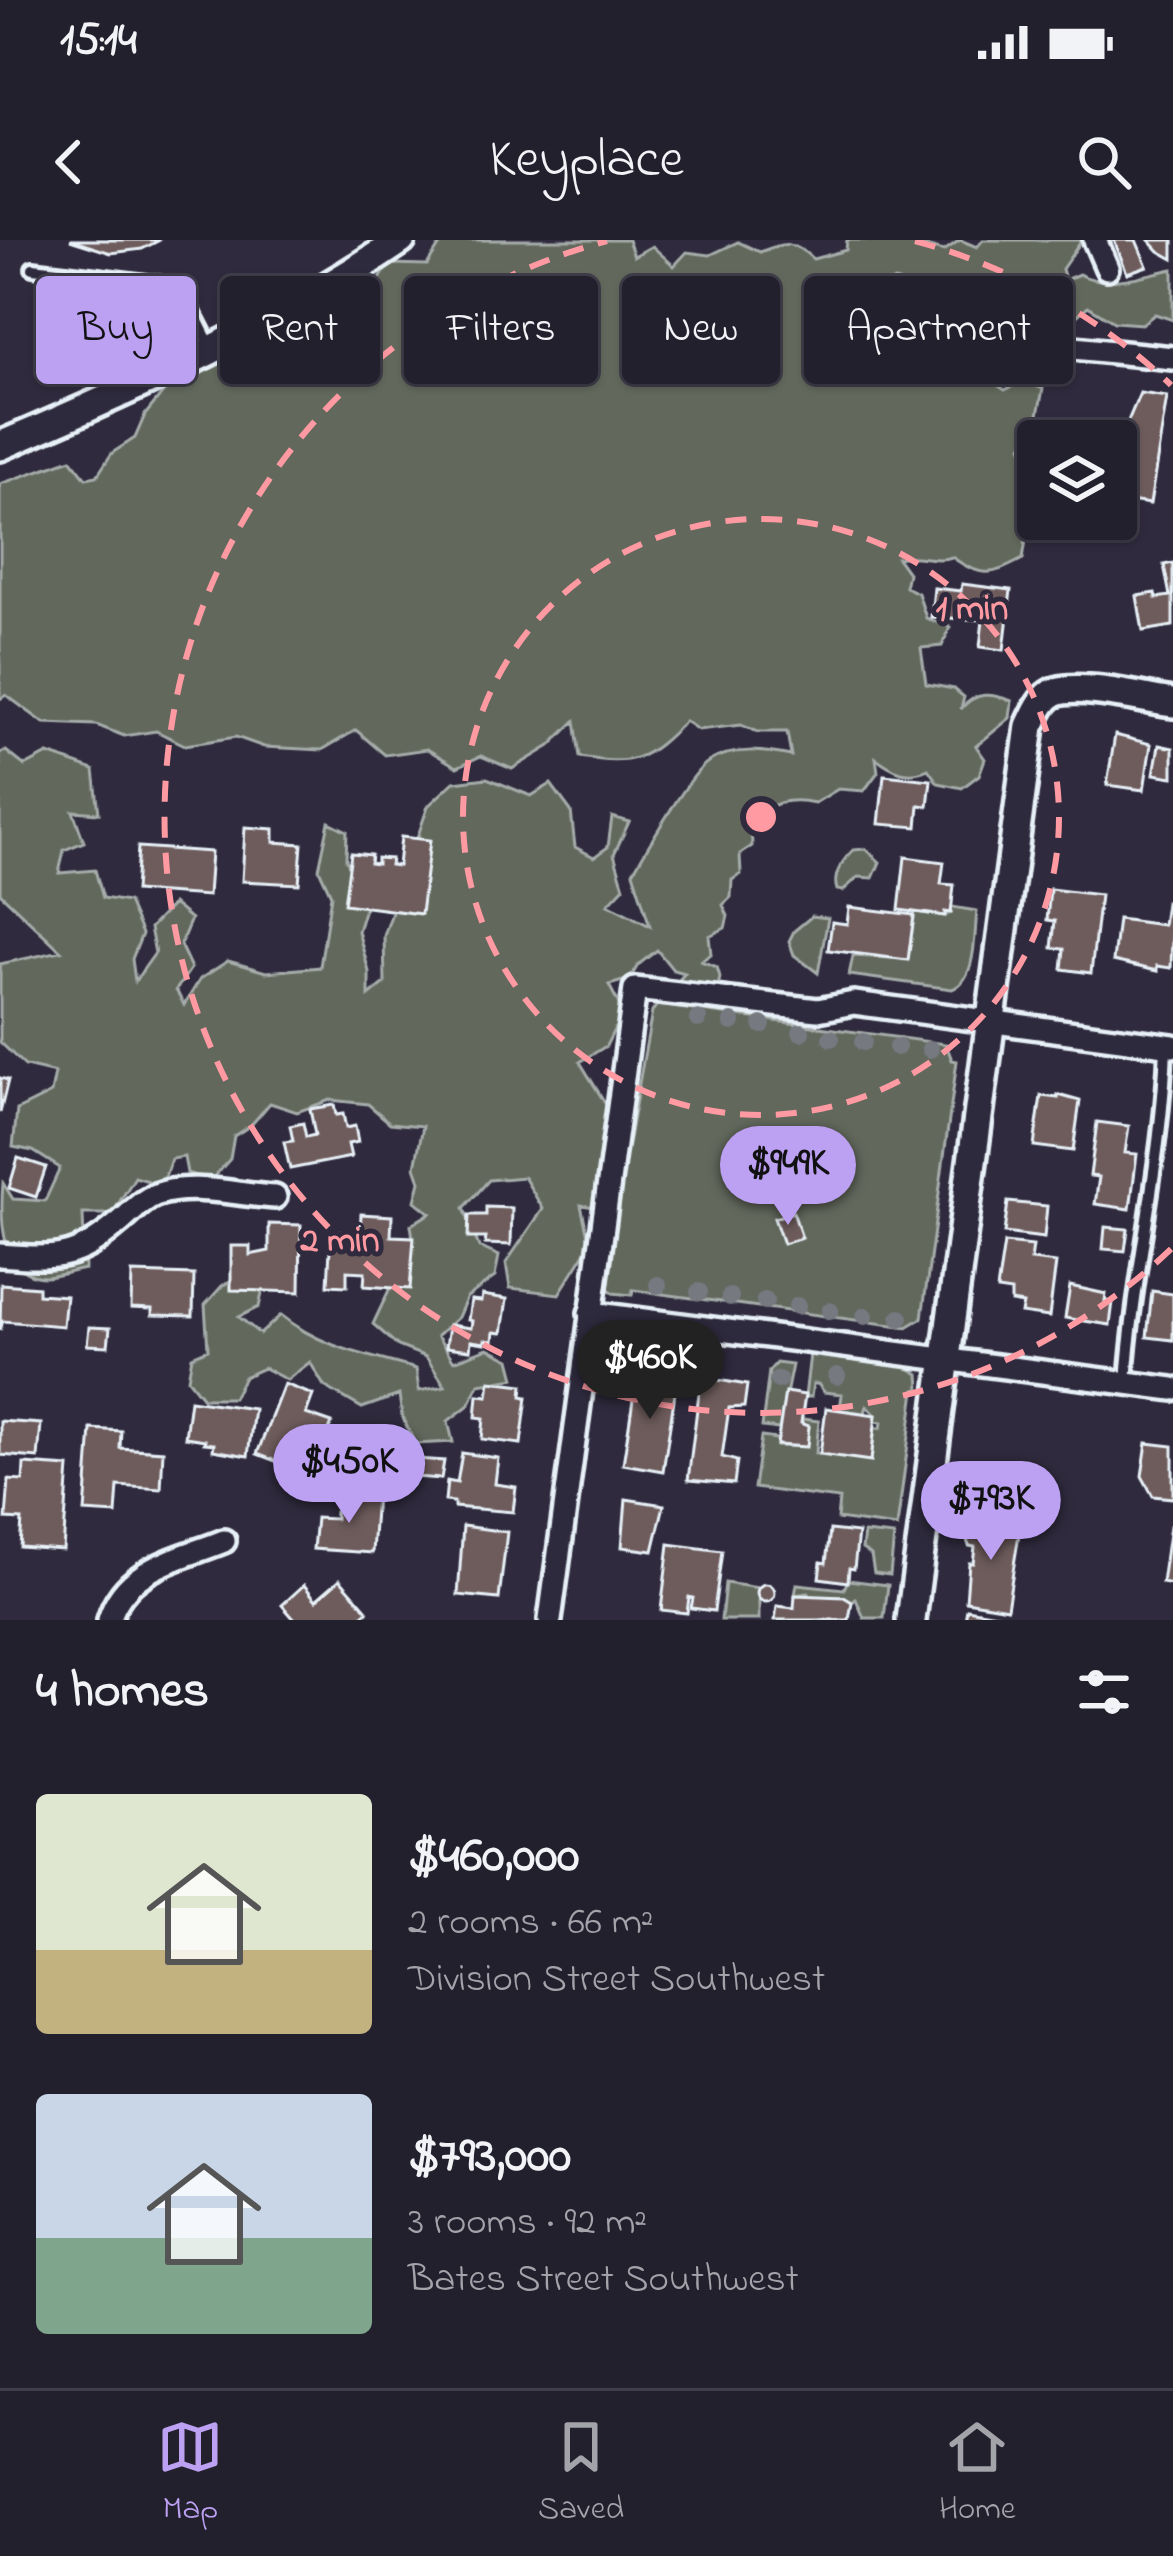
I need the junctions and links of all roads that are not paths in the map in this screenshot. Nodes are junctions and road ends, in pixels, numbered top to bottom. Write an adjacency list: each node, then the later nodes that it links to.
1 (400, 240): 5 (street)
2 (1095, 240): 4 (street)
3 (33, 268): 5 (lane)
4 (1107, 268)
5 (212, 348): 8 (street)
6 (1073, 348): 7 (street)
7 (1173, 358)
8 (0, 446)
9 (1173, 703): 10 (street)
10 (991, 1020): 11 (street); 14 (street); 15 (street)
11 (1170, 1046): 16 (lane)
12 (275, 1197): 13 (street)
13 (0, 1255)
14 (590, 1313): 15 (street); 20 (street)
15 (947, 1358): 16 (street); 21 (street)
16 (1126, 1382): 17 (street)
17 (1173, 1389)
18 (224, 1541): 19 (street)
19 (109, 1620)
20 (550, 1620)
21 (911, 1620)

